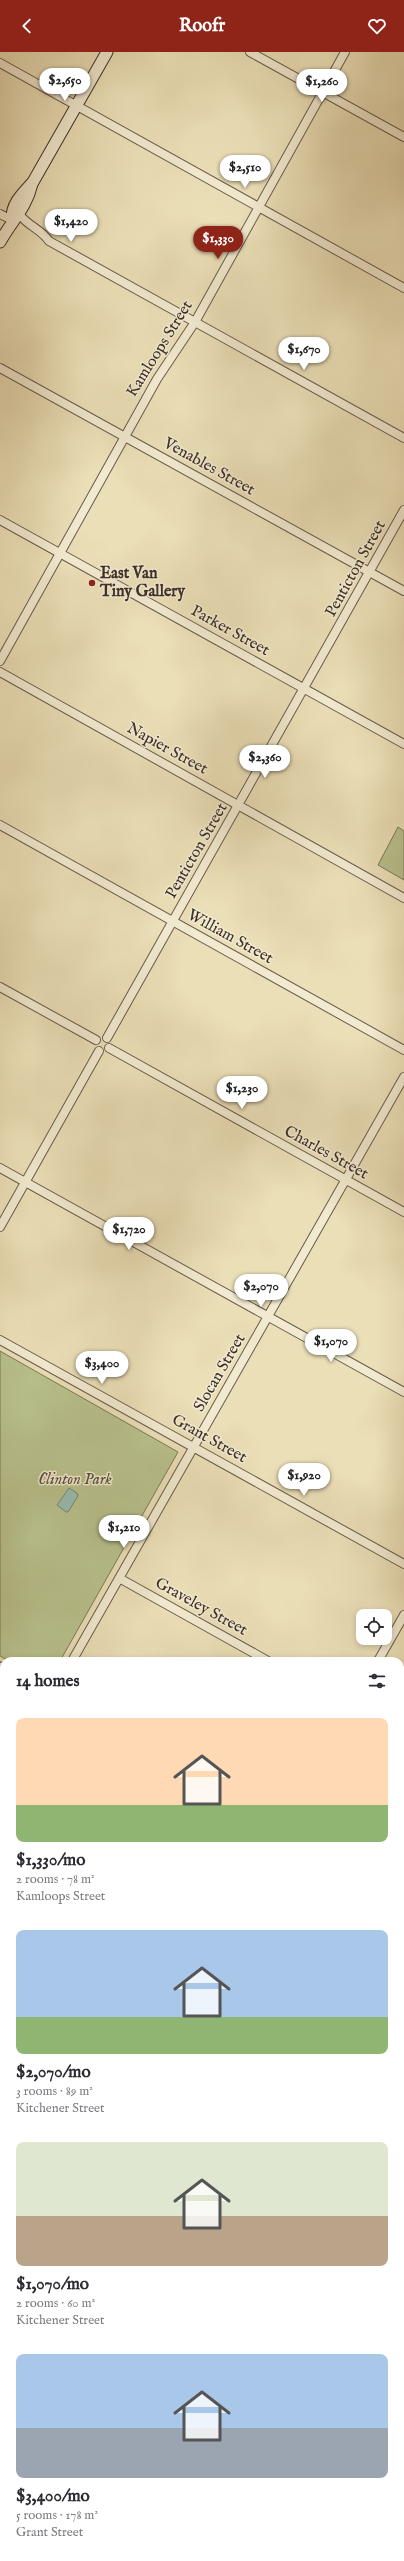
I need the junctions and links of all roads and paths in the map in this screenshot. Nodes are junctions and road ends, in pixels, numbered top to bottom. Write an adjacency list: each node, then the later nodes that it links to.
1 (107, 52): 6 (main road)
2 (250, 52): 5 (street)
3 (345, 52): 5 (street, Kamloops Street)
4 (0, 64): 6 (street)
5 (323, 92): 7 (street); 8 (street, Kamloops Street)
6 (76, 107): 8 (street); 10 (main road)
7 (404, 137)
8 (258, 208): 12 (street); 13 (street, Kamloops Street)
9 (0, 214): 10 (street)
10 (16, 218): 11 (main road); 13 (street)
11 (0, 242)
12 (404, 288)
13 (195, 322): 15 (street, Kamloops Street); 16 (street)
14 (0, 368): 15 (street, Venables Street)
15 (124, 437): 19 (street, Kamloops Street); 20 (street, Venables Street)
16 (404, 438)
17 (404, 510): 20 (street, Penticton Street)
18 (0, 520): 19 (street, Parker Street)
19 (61, 553): 22 (street, Kamloops Street); 24 (street, Parker Street)
20 (370, 572): 21 (street, Venables Street); 24 (street, Penticton Street)
21 (404, 591)
22 (0, 661)
23 (0, 672): 26 (street, Napier Street)
24 (304, 689): 25 (street, Parker Street); 26 (street, Penticton Street)
25 (404, 744)
26 (239, 805): 28 (street, Napier Street); 29 (street, Penticton Street)
27 (0, 825): 29 (street, William Street)
28 (404, 898)
29 (173, 922): 31 (street, Penticton Street); 34 (street, William Street)
30 (0, 987): 32 (street)
31 (107, 1038): 32 (street); 33 (street)
32 (96, 1040): 35 (street)
33 (109, 1048): 35 (street); 38 (street, Charles Street)
34 (404, 1050)
35 (99, 1051): 39 (street)
36 (404, 1077): 38 (street, Slocan Street)
37 (0, 1168): 39 (street)
38 (345, 1180): 40 (street, Charles Street); 42 (street, Slocan Street)
39 (25, 1182): 41 (street); 42 (street)
40 (404, 1212)
41 (0, 1227)
42 (268, 1316): 44 (street); 45 (street, Slocan Street)
43 (0, 1340): 45 (street, Grant Street)
44 (404, 1392)
45 (194, 1447): 46 (street, Grant Street); 47 (street, Slocan Street)
46 (404, 1564)
47 (119, 1578): 49 (street, Slocan Street); 50 (street, Graveley Street)
48 (404, 1615): 51 (street)
49 (74, 1657)
50 (261, 1657)
51 (380, 1657)

